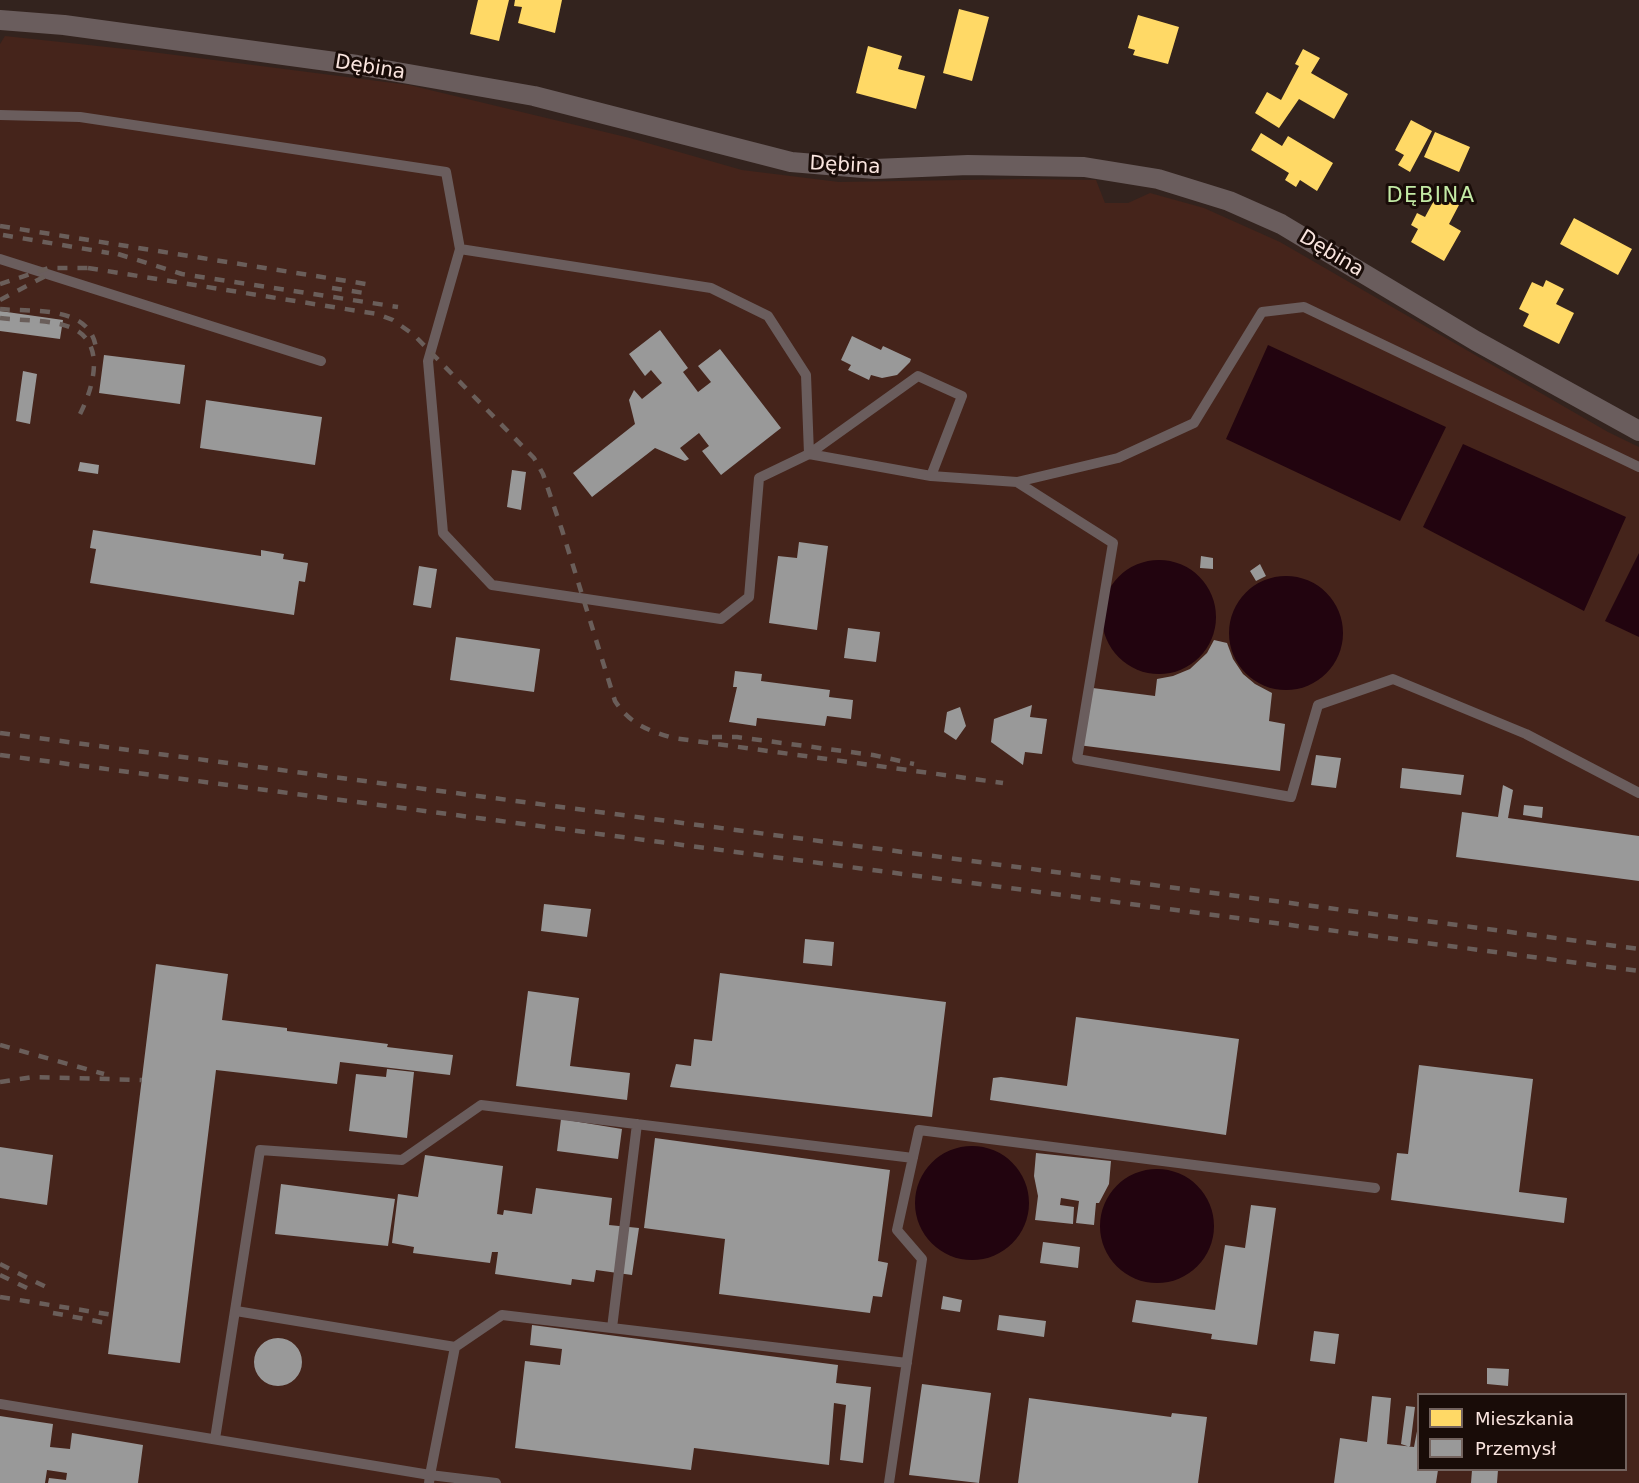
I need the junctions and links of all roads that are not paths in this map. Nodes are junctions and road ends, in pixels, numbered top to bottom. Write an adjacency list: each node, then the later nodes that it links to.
1 (0, 20): 6 (street, Dębina)
2 (0, 114): 3 (lane)
3 (460, 249): 7 (lane); 7 (lane)
4 (0, 259): 5 (lane)
5 (321, 361)
6 (1639, 431)
7 (809, 454): 9 (lane); 9 (lane)
8 (1639, 467): 10 (lane)
9 (931, 476): 10 (lane)
10 (1017, 482): 11 (lane)
11 (1639, 793)
12 (637, 1124): 13 (lane); 15 (lane); 16 (lane)
13 (913, 1158): 14 (lane); 18 (lane)
14 (1375, 1188)
15 (236, 1311): 17 (lane); 20 (lane)
16 (612, 1328): 17 (lane); 18 (lane)
17 (455, 1347): 21 (lane)
18 (907, 1363): 23 (lane)
19 (0, 1404): 20 (lane)
20 (215, 1439): 21 (lane)
21 (430, 1479): 22 (lane)
22 (496, 1483)
23 (889, 1483)

